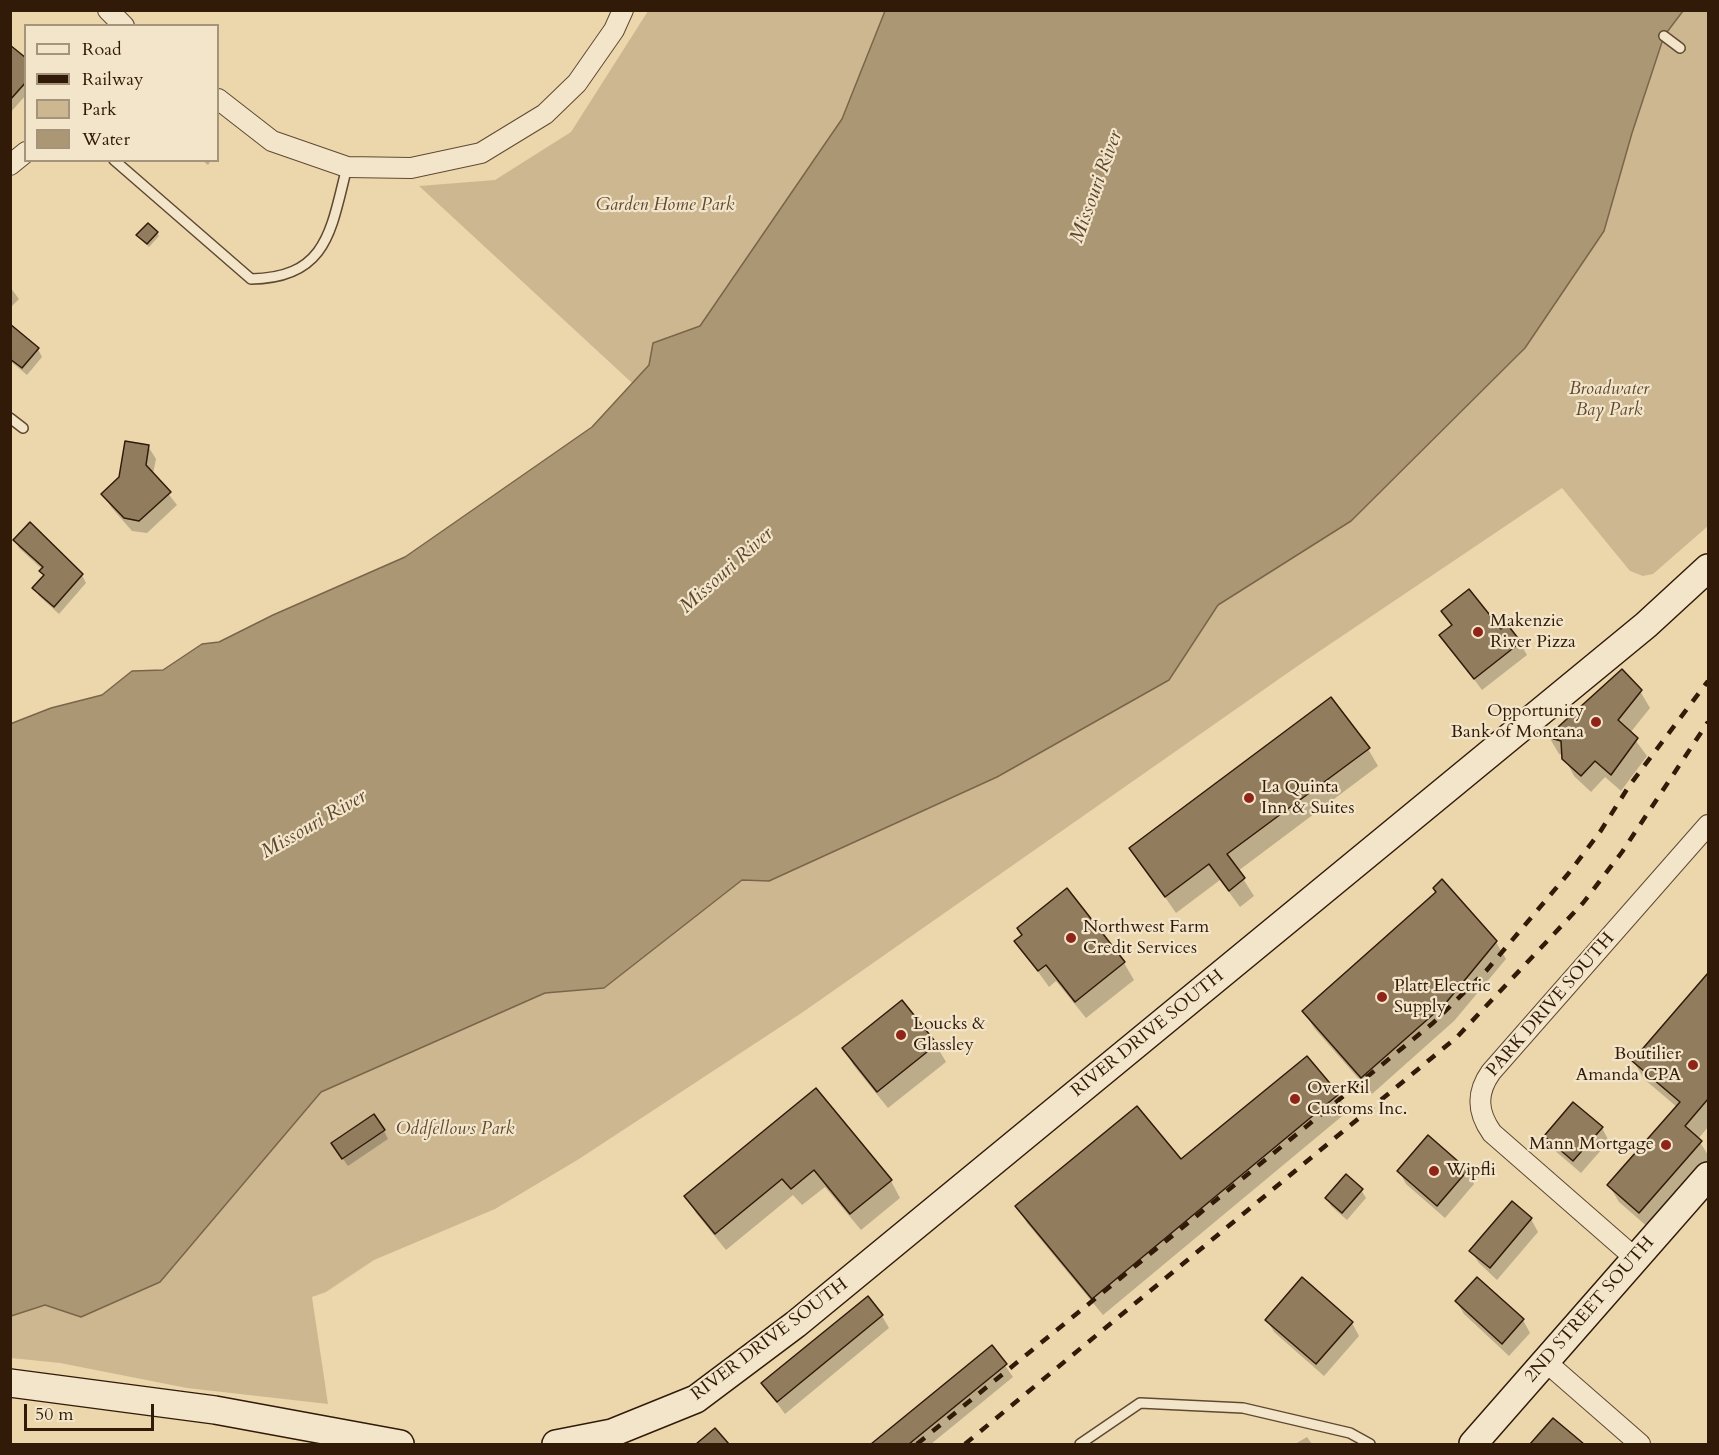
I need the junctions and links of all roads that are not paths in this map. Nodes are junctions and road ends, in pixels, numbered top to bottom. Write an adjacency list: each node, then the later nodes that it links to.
1 (108, 10): 3 (street)
2 (623, 10): 10 (street)
3 (122, 24)
4 (1664, 36): 5 (lane)
5 (1680, 48)
6 (219, 100): 10 (street)
7 (24, 154): 9 (street)
8 (116, 162): 10 (lane)
9 (10, 165)
10 (346, 167)
11 (10, 418): 12 (lane)
12 (23, 428)
13 (1708, 568): 20 (main road, RIVER DRIVE SOUTH)
14 (1708, 825): 16 (street, PARK DRIVE SOUTH)
15 (1708, 1176): 16 (main road, 2ND STREET SOUTH)
16 (1635, 1258): 17 (main road, 2ND STREET SOUTH)
17 (1546, 1362): 23 (main road, 2ND STREET SOUTH); 24 (street)
18 (10, 1383): 19 (main road)
19 (400, 1444)
20 (556, 1444)
21 (1080, 1444): 22 (lane)
22 (1370, 1444)
23 (1473, 1444)
24 (1640, 1444)

